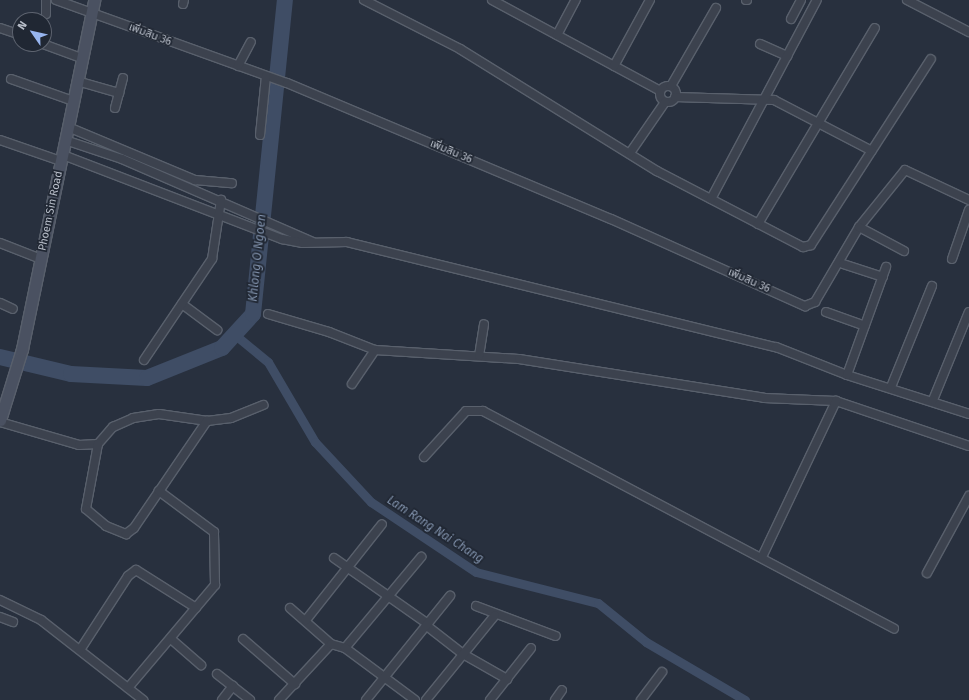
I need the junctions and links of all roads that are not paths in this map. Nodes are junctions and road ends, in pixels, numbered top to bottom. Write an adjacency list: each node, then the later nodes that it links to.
1 (46, 0): 13 (street)
2 (56, 0): 14 (street, เพิ่มสิน 36)
3 (94, 0): 14 (street, Phoem Sin Road)
4 (364, 0): 47 (street)
5 (492, 0): 11 (street)
6 (576, 0): 20 (street)
7 (650, 0): 28 (street)
8 (801, 0): 15 (street)
9 (817, 0): 24 (street)
10 (907, 0): 19 (street)
11 (502, 2): 20 (street)
12 (716, 8): 33 (street)
13 (46, 12)
14 (92, 13): 25 (street, Phoem Sin Road); 27 (street, เพิ่มสิน 36)
15 (791, 19)
16 (0, 28): 18 (street)
17 (875, 28): 41 (street)
18 (12, 32)
19 (969, 32)
20 (557, 36): 28 (street)
21 (251, 42): 27 (street)
22 (760, 44): 24 (street)
23 (52, 47): 25 (street)
24 (787, 56): 37 (street)
25 (81, 58): 32 (street, Phoem Sin Road)
26 (931, 59): 46 (street)
27 (238, 66): 29 (street, เพิ่มสิน 36)
28 (614, 66): 34 (street)
29 (267, 76): 43 (street); 56 (street, เพิ่มสิน 36)
30 (123, 78): 35 (street)
31 (11, 79): 38 (street)
32 (77, 81): 35 (street); 38 (street, Phoem Sin Road)
33 (670, 86): 34 (street); 36 (street)
34 (660, 91): 39 (street)
35 (119, 93): 40 (street)
36 (676, 97): 37 (street); 39 (street)
37 (764, 98): 41 (street); 50 (street)
38 (73, 101): 42 (street, Phoem Sin Road)
39 (665, 102): 47 (street)
40 (114, 108)
41 (817, 123): 46 (street); 55 (street)
42 (68, 127): 45 (street, Phoem Sin Road); 49 (street)
43 (260, 135)
44 (0, 140): 48 (street)
45 (65, 140): 48 (street, Phoem Sin Road); 51 (street)
46 (872, 151): 55 (street)
47 (630, 153): 50 (street)
48 (62, 158): 54 (street); 60 (street, Phoem Sin Road)
49 (232, 183)
50 (711, 199): 55 (street)
51 (221, 200): 54 (street); 57 (street)
52 (969, 200): 56 (street)
53 (969, 210): 61 (street)
54 (218, 213): 57 (street); 67 (street)
55 (758, 224)
56 (859, 227): 59 (street)
57 (313, 242): 78 (street)
58 (0, 243): 60 (street)
59 (904, 251)
60 (41, 259): 85 (street, Phoem Sin Road)
61 (952, 259)
62 (843, 264): 64 (street)
63 (886, 267): 64 (street)
64 (883, 277): 73 (street)
65 (932, 286): 80 (street)
66 (0, 303): 68 (street)
67 (182, 304): 74 (street); 77 (street)
68 (13, 309)
69 (826, 312): 73 (street)
70 (969, 312): 81 (street)
71 (268, 314): 75 (street)
72 (484, 324): 76 (street)
73 (865, 326): 78 (street)
74 (216, 330)
75 (375, 350): 76 (street); 79 (street)
76 (479, 356): 82 (street)
77 (144, 360)
78 (847, 375): 80 (street)
79 (352, 384)
80 (891, 387): 81 (street)
81 (933, 400): 84 (street)
82 (836, 401): 88 (street); 94 (street)
83 (264, 405): 86 (street)
84 (969, 414)
85 (0, 421): 87 (street)
86 (207, 421): 87 (street); 90 (street)
87 (98, 444): 90 (street)
88 (969, 446)
89 (424, 457): 94 (street)
90 (159, 491): 102 (street)
91 (969, 496): 97 (street)
92 (382, 524): 96 (street)
93 (421, 557): 99 (street)
94 (762, 557): 109 (street)
95 (334, 558): 96 (street)
96 (347, 570): 99 (street); 106 (street)
97 (927, 573)
98 (450, 596): 108 (street)
99 (388, 598): 108 (street); 114 (street)
100 (0, 600): 116 (street)
101 (476, 606): 104 (street)
102 (196, 608): 111 (street); 116 (street)
103 (290, 608): 106 (street)
104 (495, 615): 110 (street); 117 (street)
105 (0, 617): 107 (street)
106 (306, 620): 113 (street)
107 (13, 622)
108 (427, 625): 117 (street); 121 (street)
109 (894, 629)
110 (556, 636)
111 (171, 639): 118 (street); 125 (street)
112 (243, 639): 123 (street)
113 (331, 644): 114 (street); 123 (street)
114 (345, 648): 121 (street)
115 (531, 648): 122 (street)
116 (80, 650): 125 (street)
117 (463, 654): 122 (street); 133 (street)
118 (201, 665)
119 (662, 672): 136 (street)
120 (217, 674): 124 (street)
121 (384, 675): 131 (street); 132 (street)
122 (507, 679): 134 (street)
123 (296, 684): 130 (street)
124 (233, 686): 128 (street); 129 (street)
125 (128, 688): 127 (street)
126 (562, 690): 135 (street)
127 (143, 700)
128 (222, 700)
129 (250, 700)
130 (279, 700)
131 (366, 700)
132 (415, 700)
133 (426, 700)
134 (490, 700)
135 (555, 700)
136 (641, 700)

